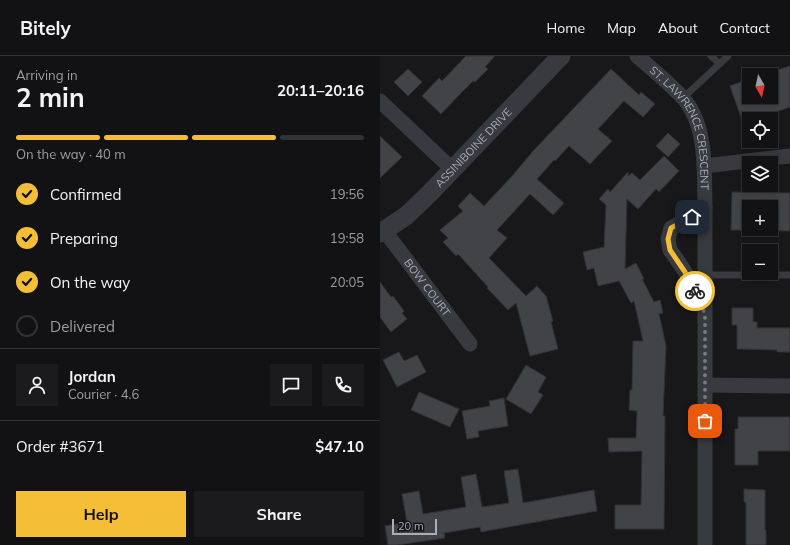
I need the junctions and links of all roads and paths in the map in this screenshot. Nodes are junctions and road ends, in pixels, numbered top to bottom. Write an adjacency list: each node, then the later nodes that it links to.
1 (561, 56): 10 (street, ASSINIBOINE DRIVE)
2 (637, 56): 6 (street, ST. LAWRENCE CRESCENT)
3 (711, 56): 5 (lane)
4 (728, 56): 5 (lane)
5 (720, 64): 6 (lane)
6 (683, 98): 9 (street, ST. LAWRENCE CRESCENT)
7 (380, 100): 10 (street)
8 (790, 156): 9 (street)
9 (704, 166): 11 (street, ST. LAWRENCE CRESCENT)
10 (452, 169): 12 (street, ASSINIBOINE DRIVE)
11 (705, 208): 13 (street, ST. LAWRENCE CRESCENT); 15 (street, ST. LAWRENCE CRESCENT)
12 (382, 232): 16 (street, BOW COURT)
13 (705, 275): 14 (lane); 15 (street, ST. LAWRENCE CRESCENT)
14 (790, 275)
15 (705, 314): 17 (street, ST. LAWRENCE CRESCENT)
16 (470, 344)
17 (706, 385): 18 (street); 19 (street, ST. LAWRENCE CRESCENT)
18 (790, 386)
19 (704, 545)

